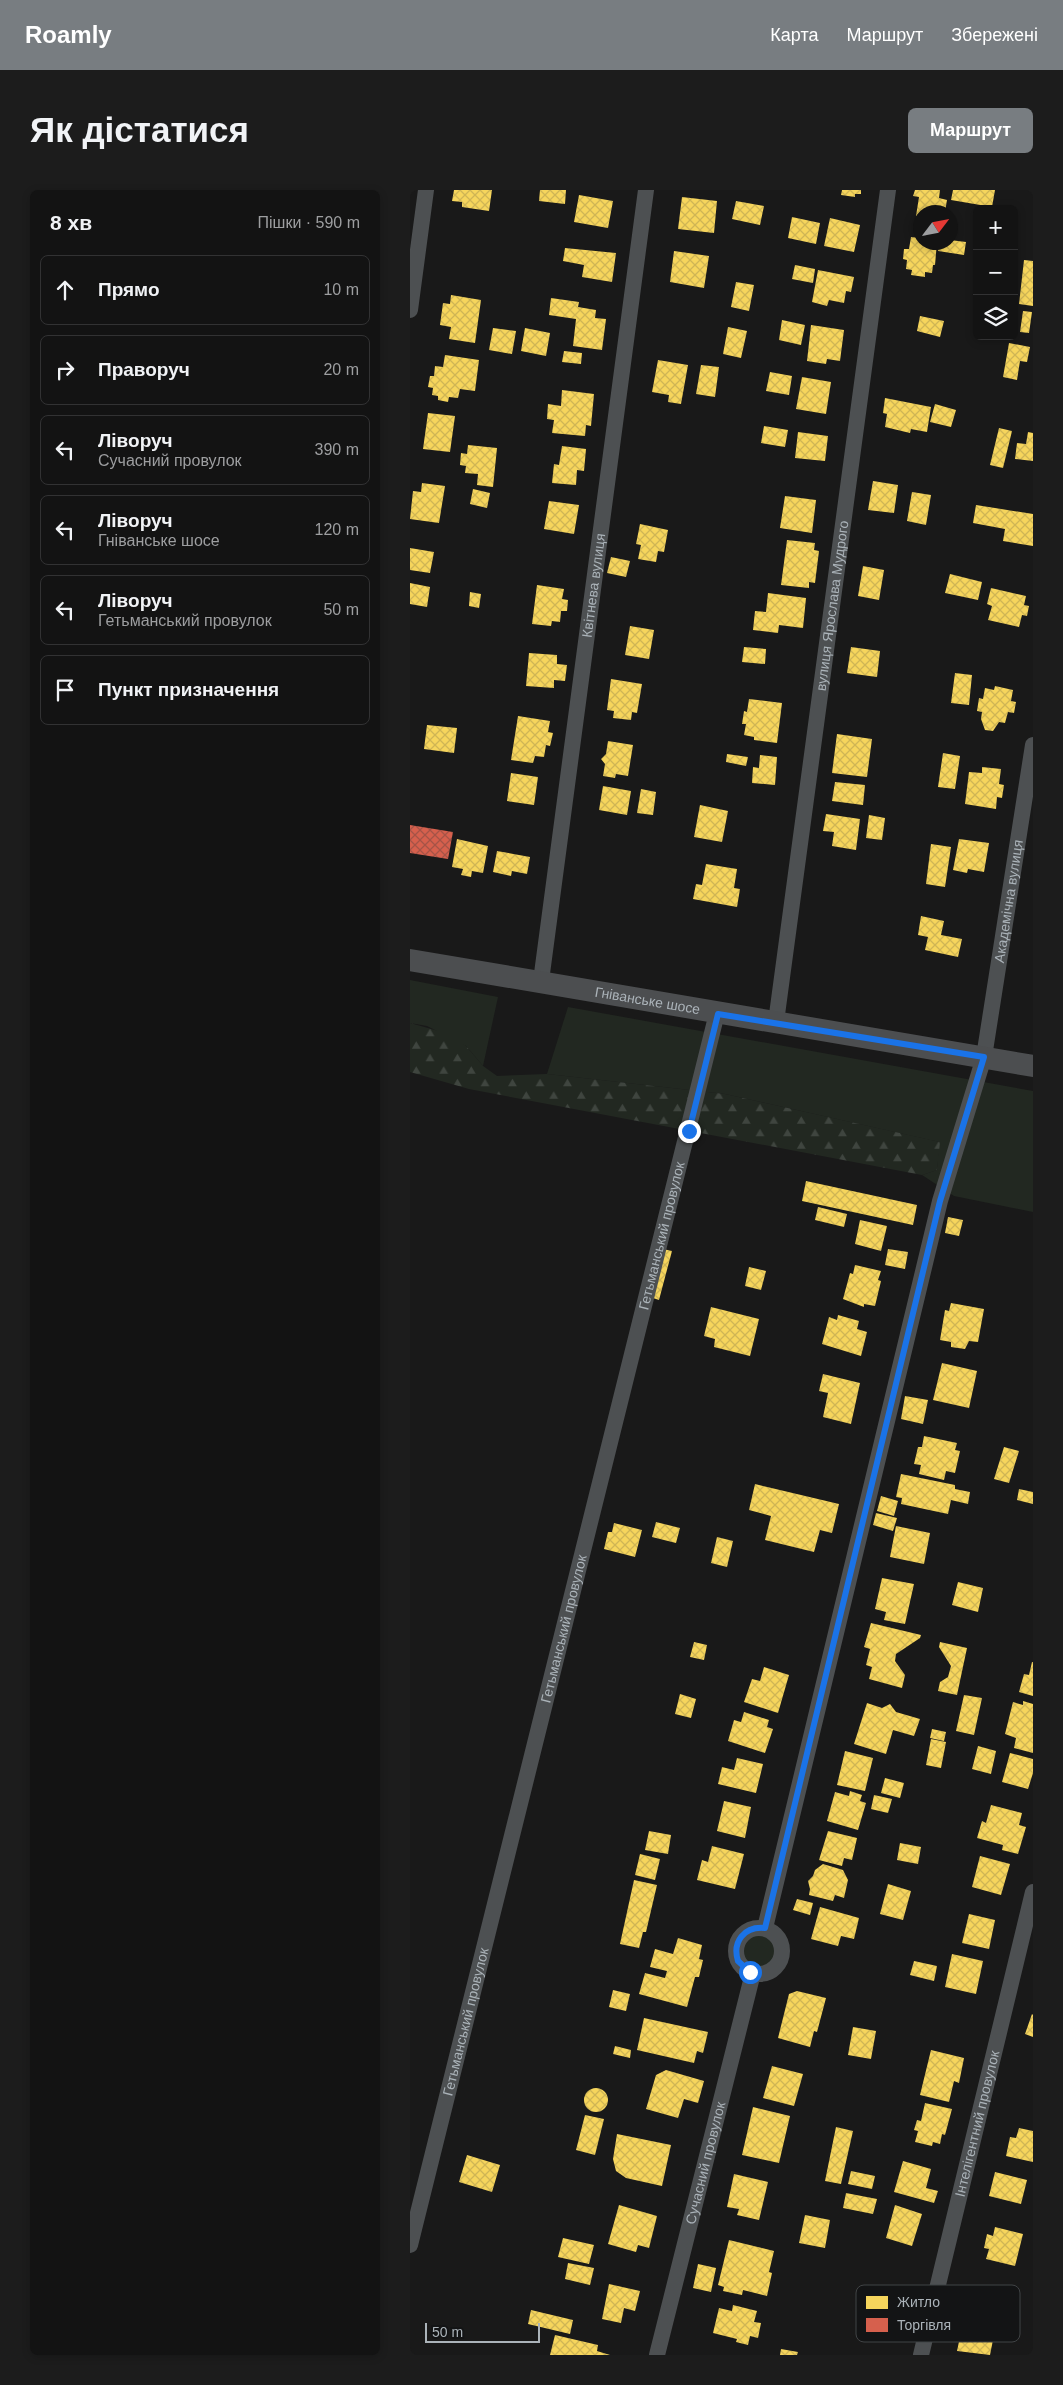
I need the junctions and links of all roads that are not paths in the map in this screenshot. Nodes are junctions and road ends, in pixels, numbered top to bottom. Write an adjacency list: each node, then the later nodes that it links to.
1 (426, 190): 4 (street)
2 (646, 190): 7 (street, Квітнева вулиця)
3 (888, 190): 9 (street, вулиця Ярослава Мудрого)
4 (410, 310)
5 (1033, 745): 10 (street, Академічна вулиця)
6 (410, 960): 7 (main road, Гніванське шосе)
7 (541, 981): 8 (main road, Гніванське шосе)
8 (718, 1014): 9 (main road, Гніванське шосе); 15 (street, Гетьманський провулок)
9 (776, 1022): 10 (main road, Гніванське шосе)
10 (984, 1057): 11 (main road, Гніванське шосе); 13 (street)
11 (1033, 1066)
12 (1033, 1892): 16 (street, Інтелігентний провулок)
13 (765, 1928): 14 (street); 14 (street)
14 (753, 1973): 18 (street, Сучасний провулок)
15 (410, 2245)
16 (938, 2285)
17 (924, 2342): 19 (street, Інтелігентний провулок)
18 (657, 2355)
19 (921, 2355)

